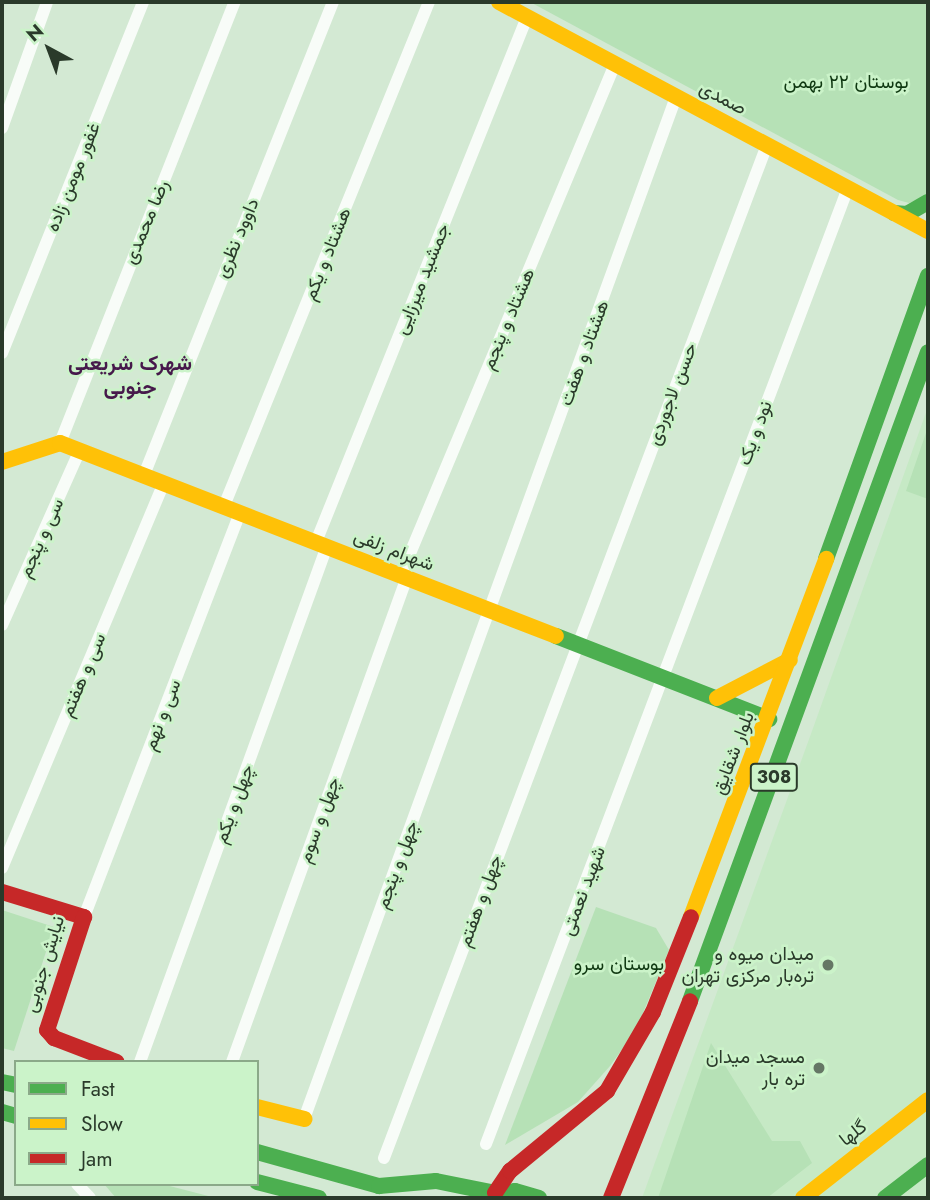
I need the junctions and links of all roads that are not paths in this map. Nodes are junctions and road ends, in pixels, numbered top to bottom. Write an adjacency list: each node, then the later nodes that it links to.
1 (47, 2): 10 (street)
2 (144, 2): 18 (street, غفور مومن زاده)
3 (235, 2): 19 (street, رضا محمدی)
4 (333, 2): 22 (street, داوود نظری)
5 (429, 2): 24 (street, هشتاد و یکم)
6 (499, 2): 7 (main road, صمدی)
7 (527, 17): 8 (main road, صمدی); 25 (street, جمشید میرزایی)
8 (615, 64): 9 (main road, صمدی); 26 (street, هشتاد و پنجم)
9 (676, 97): 11 (main road, صمدی); 27 (street, هشتاد و هفت)
10 (2, 128)
11 (767, 145): 12 (main road, صمدی); 29 (street, حسن لاجوردی)
12 (848, 188): 14 (main road, صمدی); 31 (street, نود و یک)
13 (928, 202): 14 (main road)
14 (894, 213): 15 (main road, صمدی)
15 (928, 231)
16 (928, 276): 30 (main road, بلوار شقایق / 308)
17 (928, 352): 34 (main road, 308)
18 (2, 353)
19 (60, 443): 20 (main road, شهرام زلفی); 21 (main road)
20 (80, 450): 22 (main road, شهرام زلفی); 28 (street, سی و پنجم)
21 (2, 462)
22 (144, 475): 23 (main road, شهرام زلفی)
23 (164, 483): 24 (main road, شهرام زلفی); 35 (street, سی و هفتم)
24 (232, 509): 25 (main road, شهرام زلفی); 37 (street, سی و نهم)
25 (322, 544): 26 (main road, شهرام زلفی); 39 (street, چهل و یکم)
26 (404, 576): 27 (main road, شهرام زلفی); 40 (street, چهل و سوم)
27 (491, 610): 29 (main road, شهرام زلفی); 43 (street, چهل و پنجم)
28 (2, 625)
29 (576, 643): 31 (main road, شهرام زلفی); 46 (street, چهل و هفتم)
30 (790, 660): 32 (main road); 33 (main road, بلوار شقایق / 308)
31 (665, 678): 32 (main road, شهرام زلفی); 44 (street, شهید نعمتی)
32 (717, 698): 33 (main road, شهرام زلفی)
33 (769, 719): 34 (main road, شهرام زلفی); 50 (main road, بلوار شقایق / 308)
34 (792, 729): 54 (main road, 308)
35 (2, 868)
36 (2, 891): 37 (main road, نیایش جنوبی)
37 (84, 917): 38 (main road, نیایش جنوبی)
38 (112, 1060)
39 (141, 1060)
40 (233, 1060)
41 (928, 1100): 55 (main road, گلها)
42 (259, 1108): 43 (main road)
43 (303, 1119)
44 (486, 1144)
45 (259, 1153): 49 (main road)
46 (384, 1158)
47 (928, 1165): 56 (main road)
48 (259, 1183): 51 (main road)
49 (379, 1186): 50 (main road); 52 (main road)
50 (490, 1196): 53 (main road)
51 (319, 1198)
52 (430, 1198)
53 (539, 1198)
54 (611, 1198)
55 (803, 1198)
56 (885, 1198)

